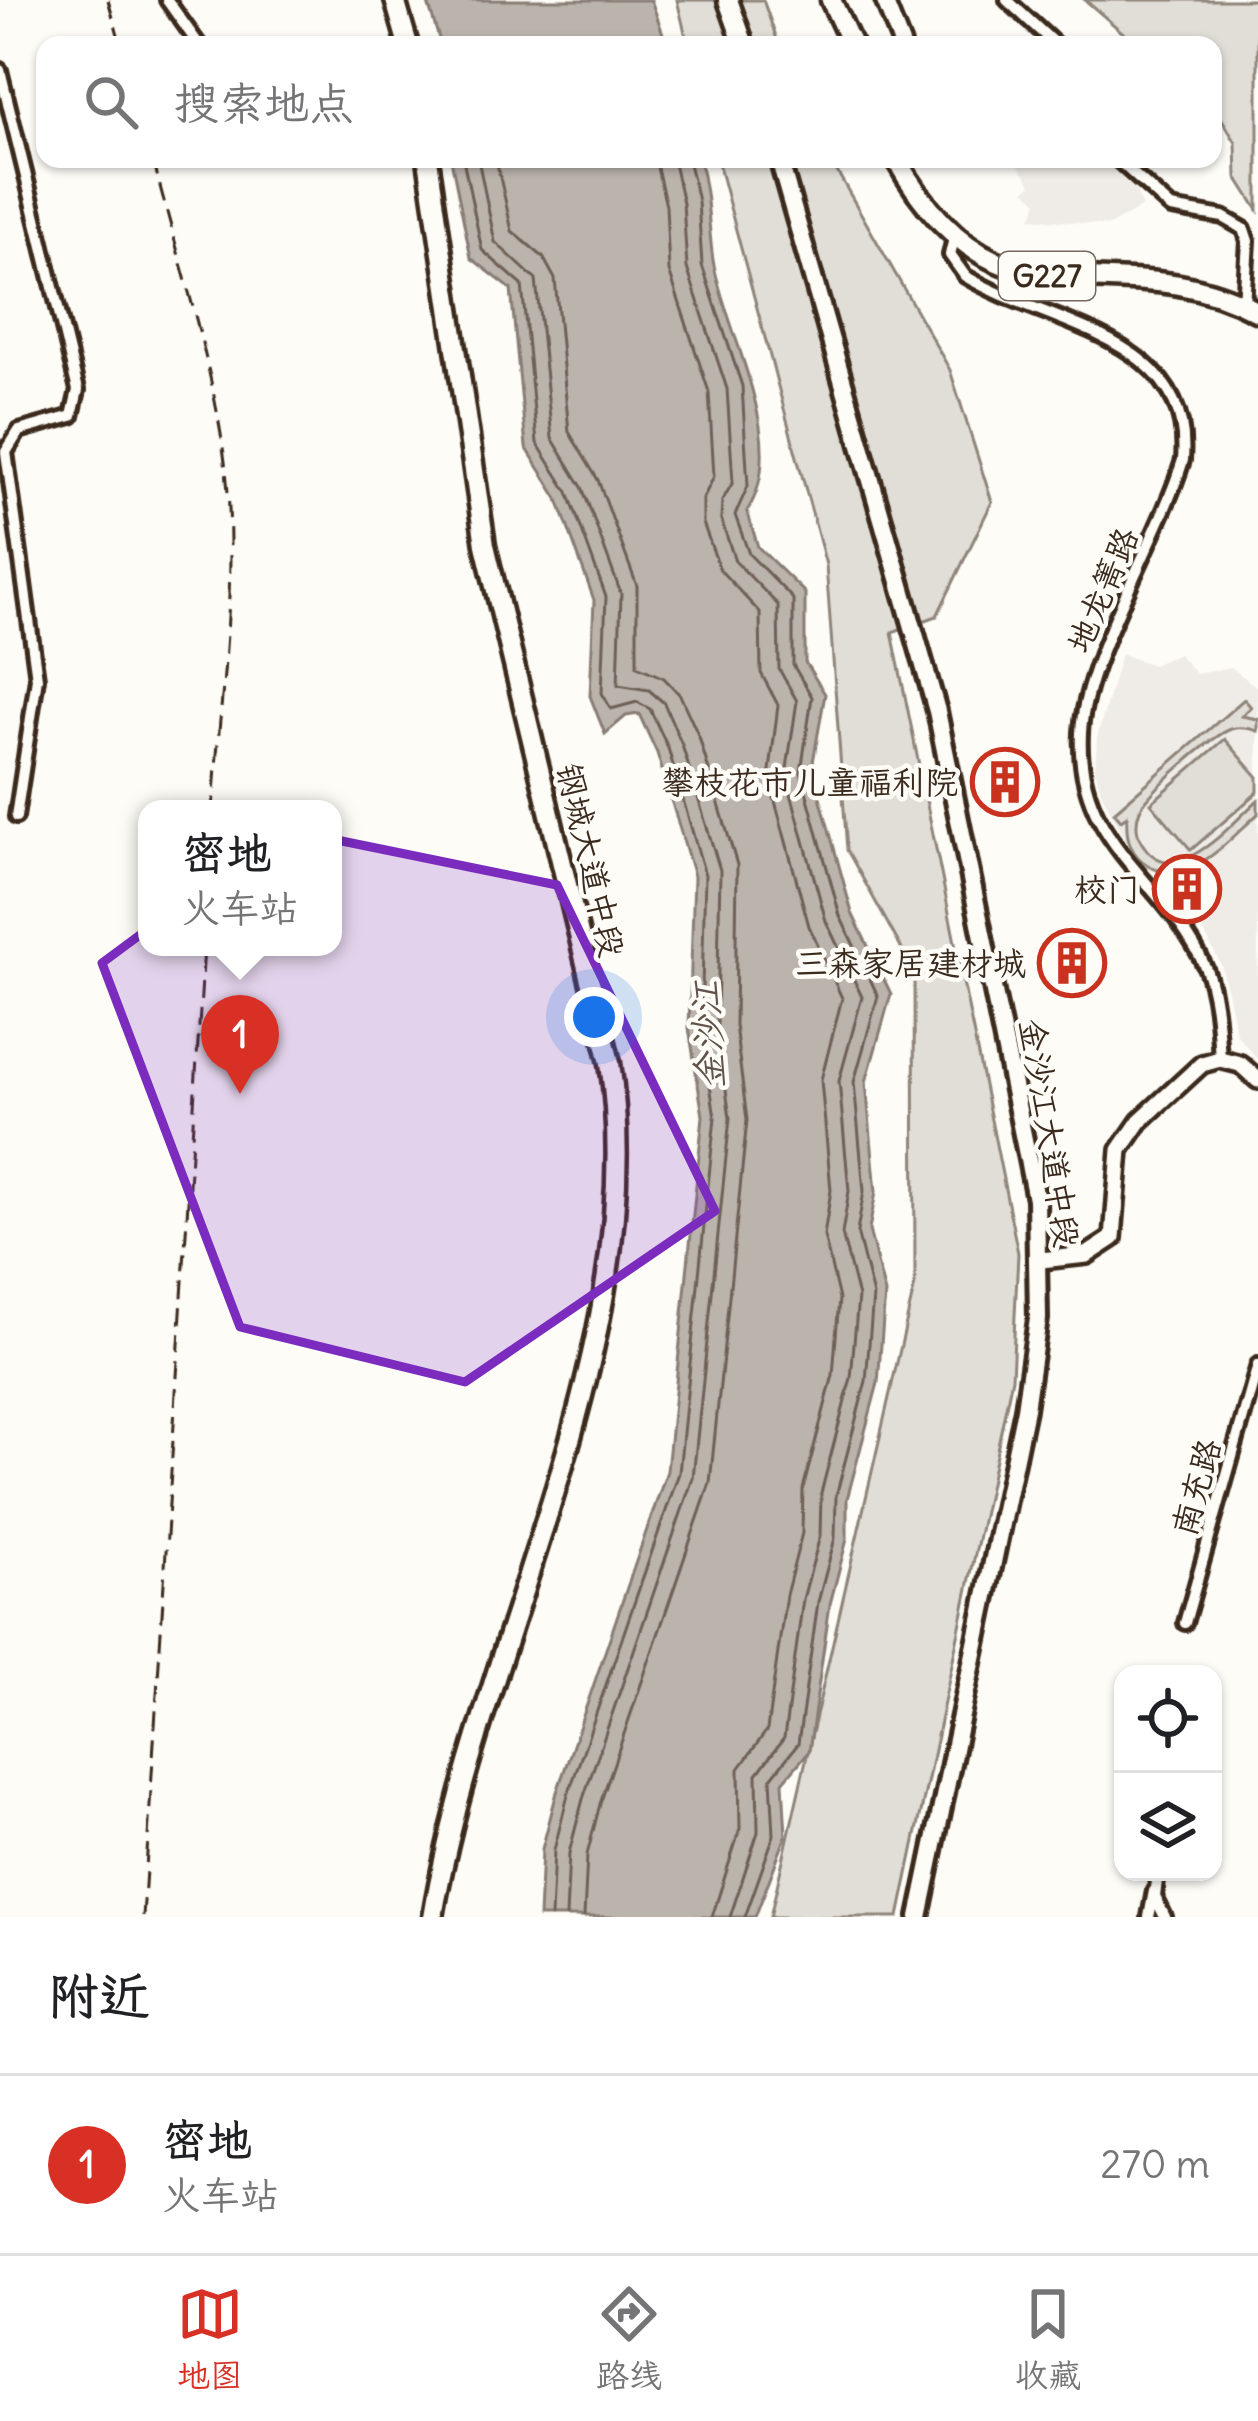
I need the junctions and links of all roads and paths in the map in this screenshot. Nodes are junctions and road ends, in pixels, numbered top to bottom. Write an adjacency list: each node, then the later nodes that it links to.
1 (167, 0): 7 (street)
2 (395, 0): 8 (highway)
3 (827, 0): 10 (highway)
4 (884, 0): 11 (street)
5 (1006, 0): 12 (street)
6 (732, 4): 9 (highway)
7 (193, 36)
8 (405, 36)
9 (742, 36)
10 (844, 36)
11 (898, 36)
12 (1046, 36)
13 (0, 70): 21 (street)
14 (429, 168): 29 (highway, 钢城大道中段)
15 (782, 168): 24 (main road, 金沙江大道中段)
16 (902, 168): 19 (highway, G227)
17 (910, 168): 20 (highway, G227)
18 (1127, 168): 20 (street)
19 (954, 238): 20 (highway, G227); 22 (street, 地龙箐路)
20 (1251, 304)
21 (16, 817)
22 (1220, 1059): 23 (street); 24 (street)
23 (1258, 1080)
24 (1041, 1260): 30 (main road, 金沙江大道中段)
25 (1258, 1365): 26 (street, 南充路)
26 (1185, 1623)
27 (1157, 1881): 28 (street)
28 (1156, 1886): 31 (street); 32 (street)
29 (433, 1917)
30 (919, 1917)
31 (1149, 1917)
32 (1166, 1917)

